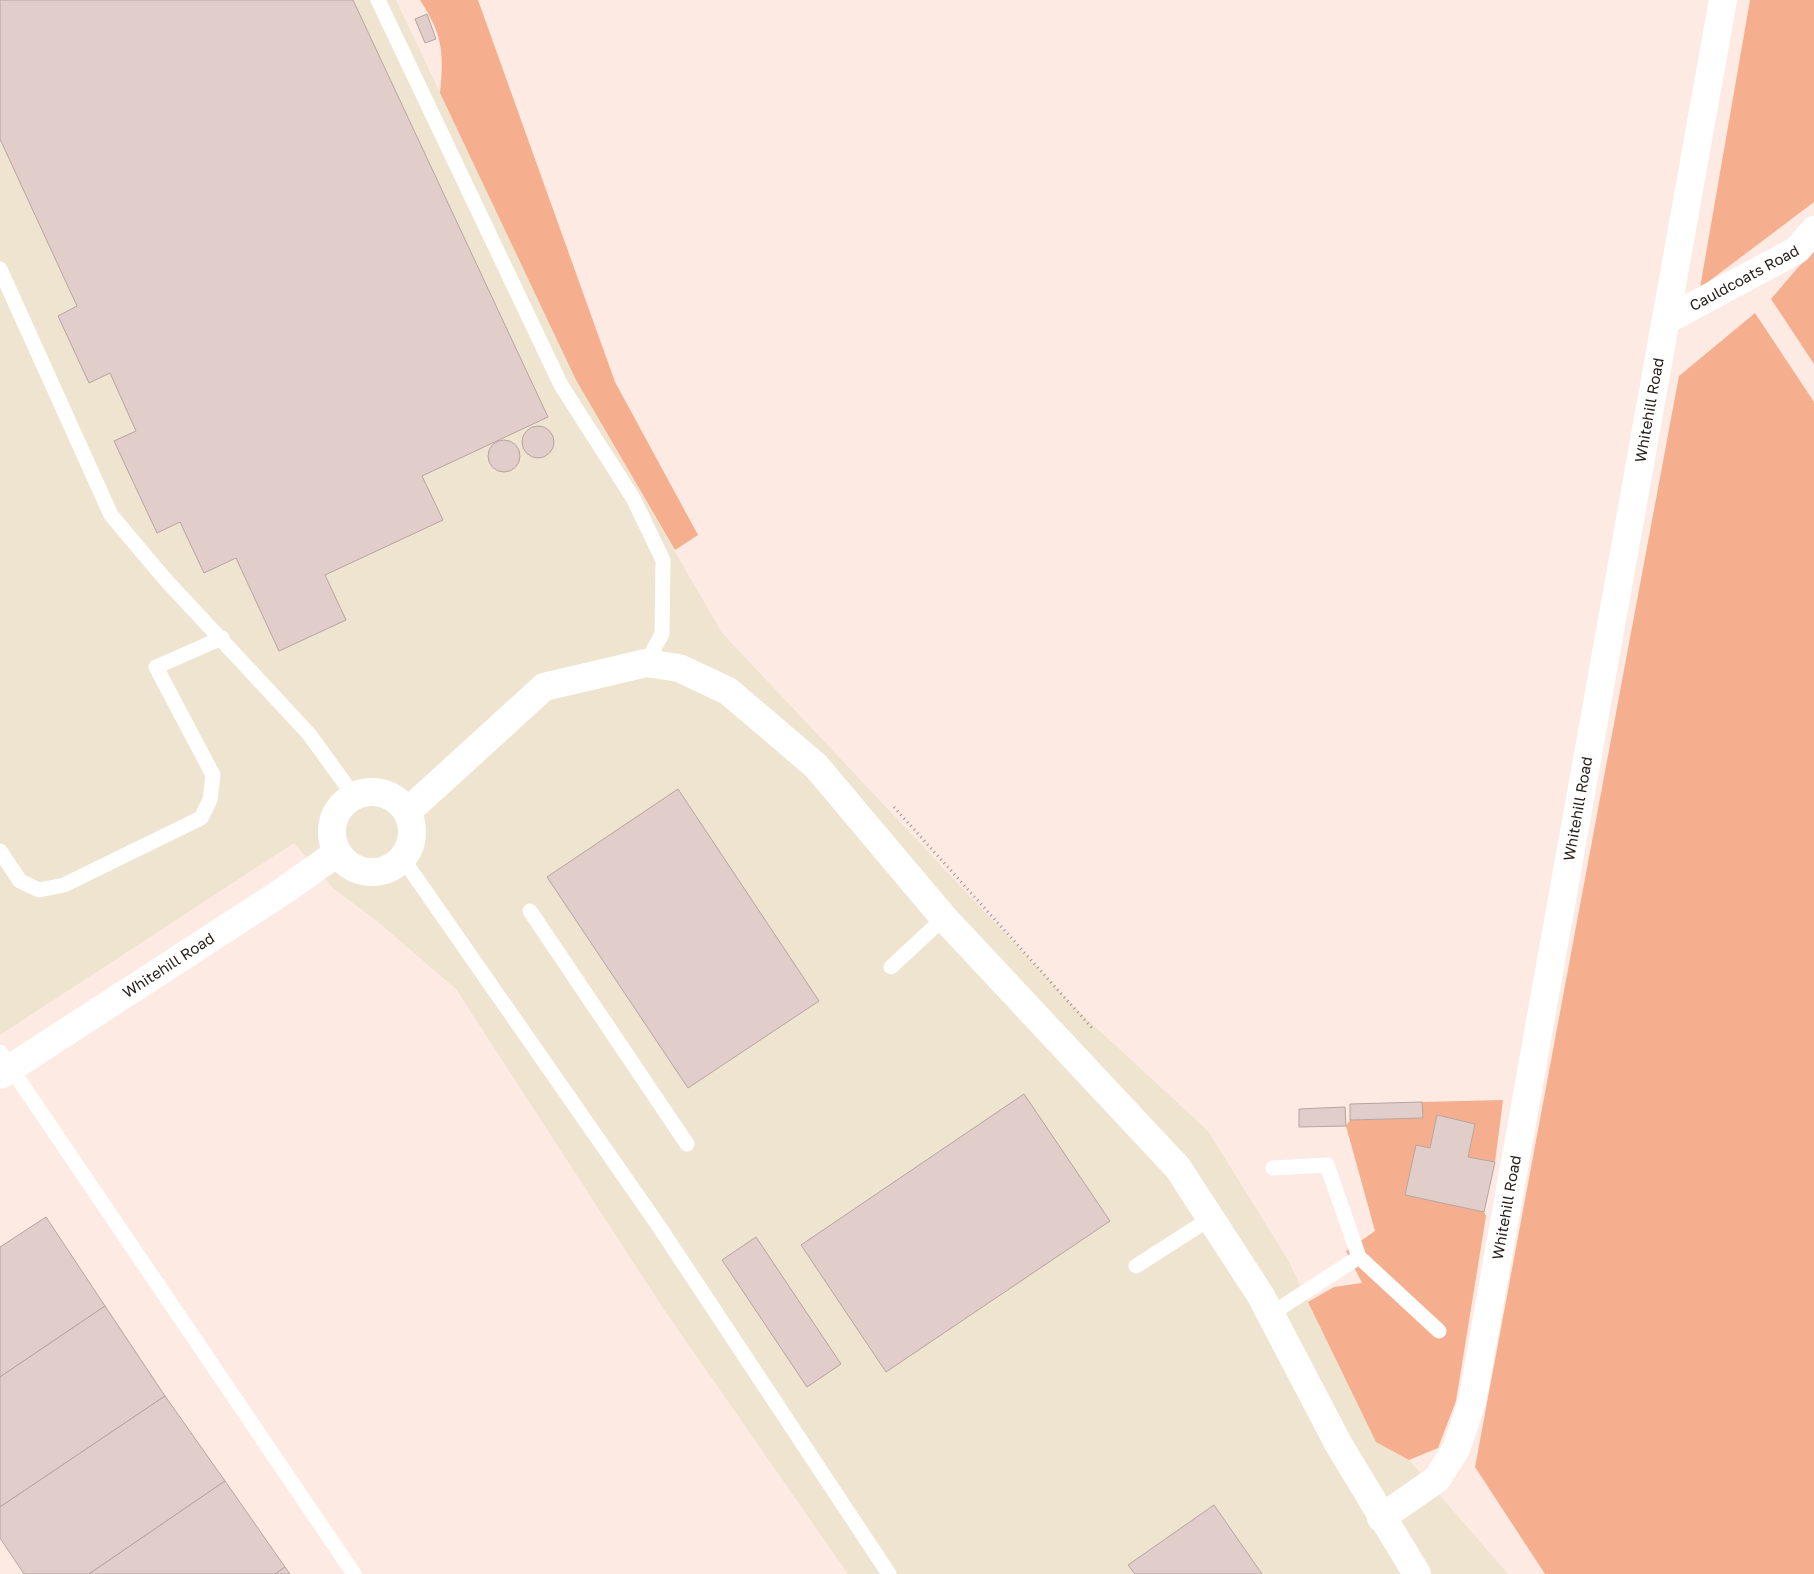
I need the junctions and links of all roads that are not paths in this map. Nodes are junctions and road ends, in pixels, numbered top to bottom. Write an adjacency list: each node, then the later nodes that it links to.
1 (378, 0): 7 (lane)
2 (1723, 0): 5 (street, Whitehill Road)
3 (1814, 230): 5 (street, Cauldcoats Road)
4 (0, 269): 6 (lane)
5 (1667, 320): 24 (street, Whitehill Road)
6 (222, 638): 8 (lane); 10 (lane)
7 (646, 663): 9 (street); 14 (street)
8 (354, 796): 9 (street); 11 (street)
9 (407, 812): 12 (street)
10 (0, 851)
11 (337, 853): 12 (street); 16 (street, Whitehill Road)
12 (403, 858): 26 (lane)
13 (530, 911): 17 (lane)
14 (944, 918): 15 (lane); 19 (street)
15 (891, 967)
16 (4, 1065): 25 (lane)
17 (687, 1144)
18 (1273, 1168): 20 (lane)
19 (1210, 1218): 21 (lane); 22 (street)
20 (1359, 1257): 22 (lane); 23 (lane)
21 (1136, 1266)
22 (1271, 1314): 24 (street)
23 (1439, 1331)
24 (1381, 1518): 27 (street)
25 (354, 1574)
26 (889, 1574)
27 (1416, 1574)

